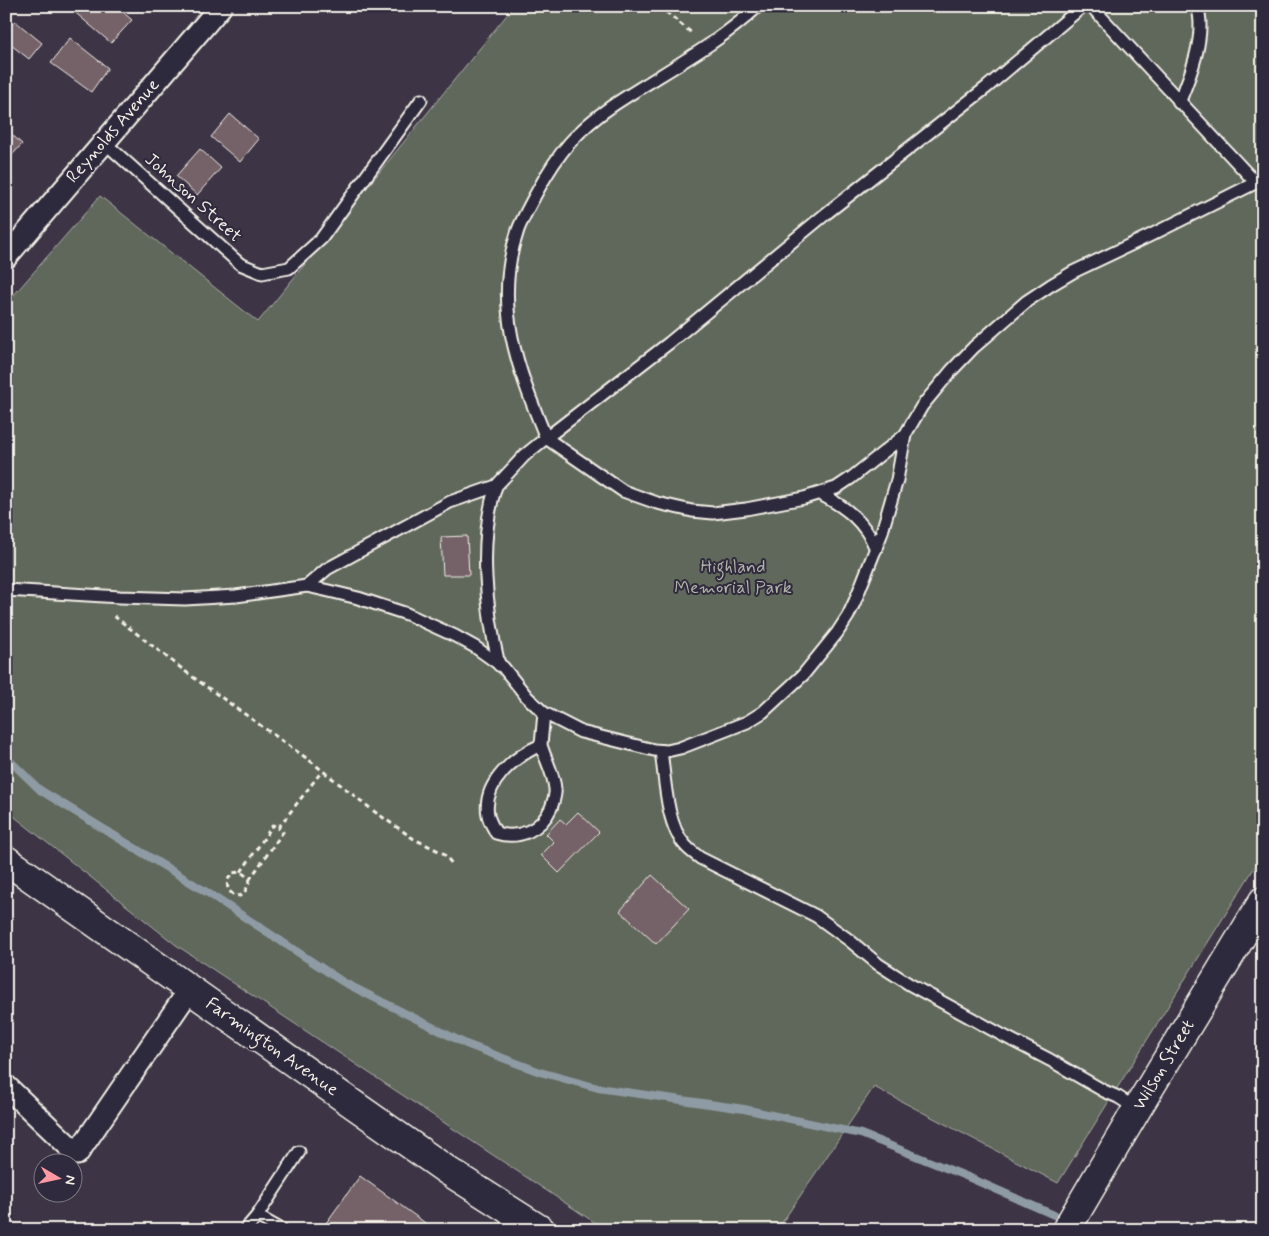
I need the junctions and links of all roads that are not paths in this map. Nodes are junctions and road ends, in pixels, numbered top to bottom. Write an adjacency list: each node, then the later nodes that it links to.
1 (221, 6): 8 (street, Reynolds Avenue)
2 (758, 6): 12 (lane)
3 (1083, 6): 12 (lane)
4 (1091, 6): 7 (lane)
5 (1197, 6): 7 (lane)
6 (421, 100): 8 (lane, Johnson Street)
7 (1179, 103): 9 (lane)
8 (104, 142): 10 (street, Reynolds Avenue)
9 (1259, 181): 11 (lane)
10 (6, 257)
11 (905, 434): 14 (lane); 15 (lane)
12 (546, 438): 13 (lane); 14 (lane)
13 (496, 486): 16 (lane); 18 (lane)
14 (820, 494): 15 (lane)
15 (876, 549): 21 (lane)
16 (307, 586): 17 (lane); 18 (lane)
17 (6, 590)
18 (499, 665): 19 (lane)
19 (544, 713): 20 (lane); 21 (lane)
20 (541, 745): 20 (lane)
21 (661, 751): 26 (lane)
22 (6, 860): 24 (street, Farmington Avenue)
23 (1263, 901): 26 (street, Wilson Street)
24 (190, 989): 25 (street); 32 (street, Farmington Avenue)
25 (6, 1086)
26 (1137, 1109): 29 (street, Wilson Street)
27 (299, 1152): 28 (lane)
28 (257, 1216): 30 (lane); 31 (lane)
29 (1073, 1219)
30 (245, 1230)
31 (282, 1230)
32 (541, 1230)

